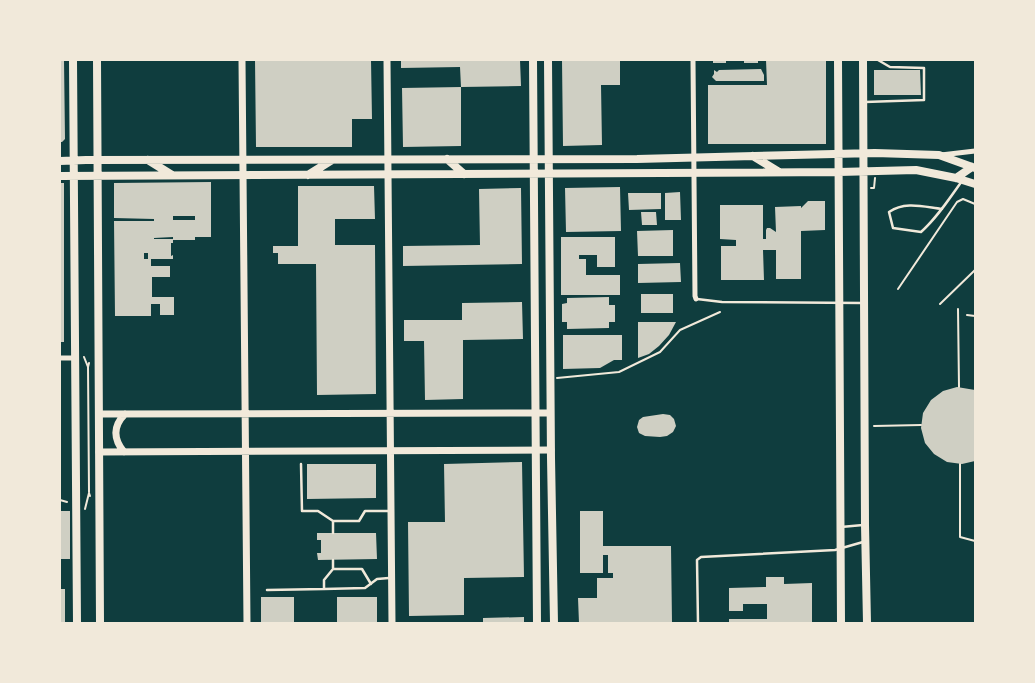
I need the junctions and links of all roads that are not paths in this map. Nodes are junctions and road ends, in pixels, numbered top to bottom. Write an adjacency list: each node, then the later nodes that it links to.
1 (72, 60): 23 (main road)
2 (97, 60): 24 (main road)
3 (242, 60): 26 (street)
4 (388, 60): 20 (street)
5 (534, 60): 18 (main road)
6 (548, 60): 19 (main road)
7 (693, 60): 16 (street)
8 (838, 60): 14 (main road)
9 (863, 60): 11 (main road)
10 (878, 60): 11 (lane)
11 (864, 102): 13 (main road)
12 (975, 151): 15 (street)
13 (863, 153): 14 (main road); 15 (main road); 30 (main road)
14 (839, 155): 17 (main road); 33 (main road)
15 (938, 155): 29 (main road)
16 (693, 156): 17 (main road); 22 (main road); 36 (street)
17 (753, 156): 32 (main road)
18 (534, 158): 19 (main road); 21 (main road); 34 (main road)
19 (549, 158): 22 (main road); 35 (main road)
20 (388, 159): 21 (main road); 27 (main road); 41 (street)
21 (447, 159): 37 (main road)
22 (637, 159): 31 (main road)
23 (74, 160): 24 (main road); 28 (main road); 43 (main road)
24 (97, 160): 25 (main road); 44 (main road)
25 (148, 160): 26 (main road); 38 (main road)
26 (244, 160): 27 (main road); 39 (street)
27 (333, 160): 40 (main road)
28 (60, 161)
29 (973, 167): 45 (main road)
30 (863, 171): 33 (main road); 45 (main road); 50 (main road)
31 (613, 172): 35 (main road); 36 (main road)
32 (779, 172): 33 (main road); 36 (main road)
33 (838, 172): 49 (main road)
34 (534, 173): 35 (main road); 37 (main road); 54 (main road)
35 (549, 173): 55 (main road)
36 (694, 173): 48 (street)
37 (464, 174): 41 (main road)
38 (173, 175): 39 (main road); 44 (main road)
39 (243, 175): 40 (main road); 58 (street)
40 (308, 175): 41 (main road)
41 (388, 175): 53 (street)
42 (60, 176): 43 (main road)
43 (74, 176): 44 (main road); 52 (main road)
44 (97, 176): 56 (main road)
45 (959, 179): 46 (main road); 47 (lane)
46 (975, 184)
47 (942, 209): 47 (lane)
48 (696, 299): 49 (lane)
49 (839, 303): 50 (lane); 69 (main road)
50 (865, 303): 68 (main road)
51 (60, 358): 52 (street)
52 (75, 358): 79 (main road)
53 (390, 413): 54 (street); 58 (street); 59 (street)
54 (535, 413): 55 (street); 60 (main road)
55 (550, 413): 61 (main road)
56 (99, 414): 57 (street); 62 (main road)
57 (125, 414): 58 (street); 63 (street)
58 (244, 414): 64 (street)
59 (390, 450): 60 (street); 64 (street); 66 (street)
60 (535, 450): 61 (street); 83 (main road)
61 (551, 450): 84 (main road)
62 (99, 452): 63 (street); 80 (main road)
63 (124, 452): 64 (street)
64 (245, 452): 81 (street)
65 (301, 464): 67 (lane)
66 (390, 510): 67 (lane); 75 (street)
67 (333, 521): 70 (lane)
68 (865, 525): 69 (lane); 71 (main road)
69 (840, 527): 72 (main road)
70 (333, 533)
71 (865, 540): 72 (lane); 87 (main road)
72 (840, 549): 85 (lane); 86 (main road)
73 (333, 560): 74 (lane)
74 (333, 570): 76 (lane); 77 (lane)
75 (391, 578): 76 (lane); 82 (street)
76 (371, 584): 77 (lane)
77 (324, 589): 78 (lane)
78 (267, 590)
79 (77, 623)
80 (100, 623)
81 (248, 623)
82 (392, 623)
83 (537, 623)
84 (554, 623)
85 (698, 623)
86 (841, 623)
87 (867, 623)

